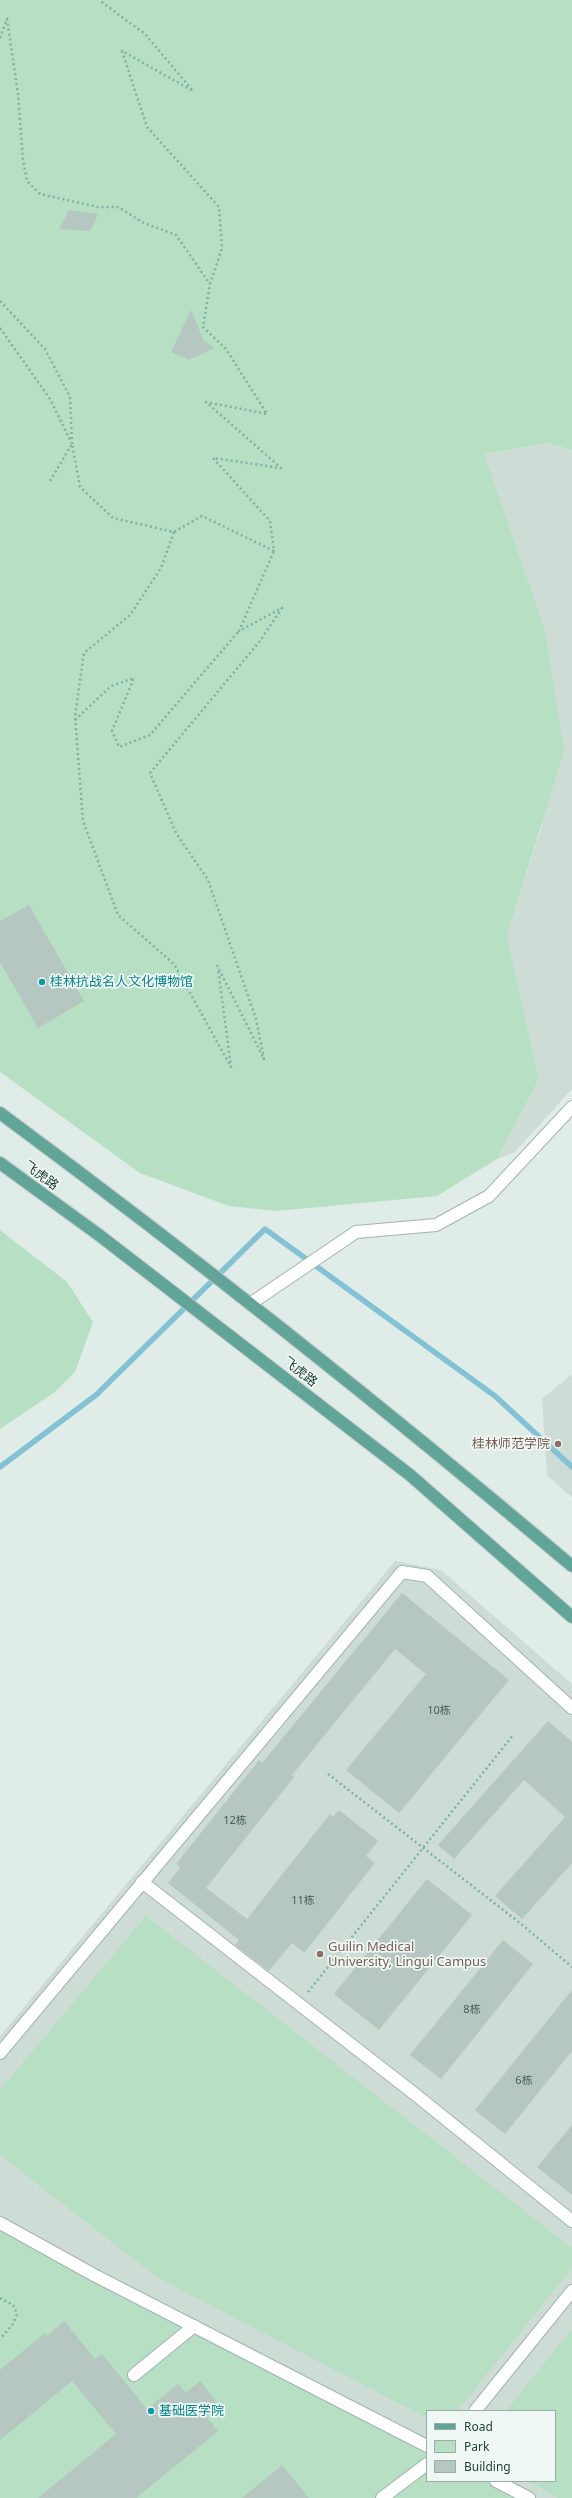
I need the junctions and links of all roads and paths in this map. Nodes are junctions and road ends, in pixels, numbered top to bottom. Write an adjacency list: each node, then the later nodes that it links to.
1 (99, 0): 3 (path)
2 (0, 38): 3 (path)
3 (210, 284): 9 (path)
4 (0, 301): 6 (path)
5 (0, 328): 6 (path)
6 (72, 444): 7 (path); 8 (path)
7 (50, 481)
8 (174, 532): 9 (path); 11 (path)
9 (274, 551): 10 (path)
10 (239, 631): 11 (path); 11 (path)
11 (75, 720)
12 (572, 1107): 15 (street)
13 (0, 1113): 15 (main road, 飞虎路)
14 (0, 1163): 17 (main road, 飞虎路)
15 (250, 1304): 16 (main road, 飞虎路)
16 (572, 1566)
17 (572, 1617)
18 (572, 1708): 22 (street)
19 (514, 1734): 21 (path)
20 (328, 1774): 21 (path)
21 (423, 1848): 23 (path); 24 (path)
22 (142, 1882): 24 (street); 25 (street)
23 (572, 1967)
24 (298, 2005): 26 (street)
25 (0, 2053)
26 (572, 2221)
27 (0, 2223): 30 (street)
28 (572, 2291): 33 (street)
29 (0, 2298): 31 (path)
30 (194, 2326): 32 (street); 34 (street)
31 (0, 2340)
32 (134, 2375)
33 (476, 2410)
34 (426, 2445)
35 (426, 2465): 37 (street)
36 (498, 2482): 38 (street)
37 (382, 2498)
38 (529, 2498)

